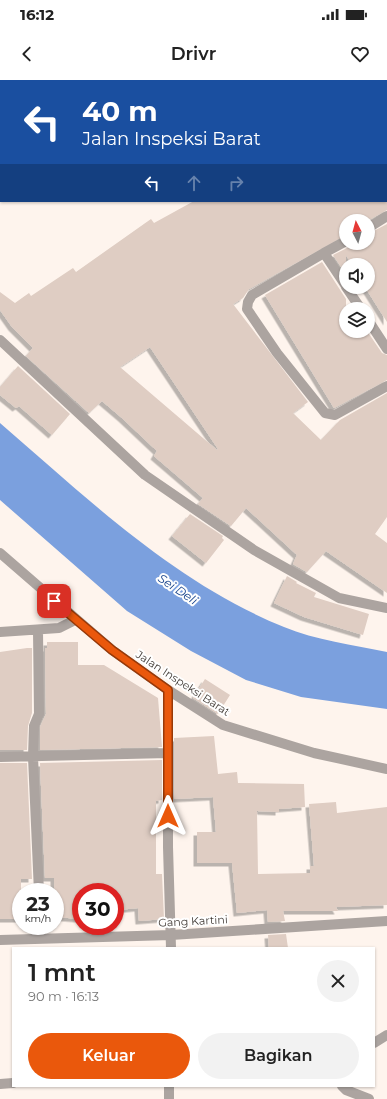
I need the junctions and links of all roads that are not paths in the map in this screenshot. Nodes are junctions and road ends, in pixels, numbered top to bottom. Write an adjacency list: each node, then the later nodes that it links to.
1 (387, 216): 2 (street)
2 (375, 224)
3 (339, 245): 4 (street)
4 (324, 253): 5 (street); 9 (street)
5 (339, 276)
6 (375, 331): 8 (street)
7 (0, 340): 11 (street)
8 (387, 349)
9 (387, 386)
10 (0, 553): 12 (street, Jalan Inspeksi Barat)
11 (387, 608)
12 (75, 620): 13 (street); 15 (street, Jalan Inspeksi Barat)
13 (38, 630): 14 (street); 17 (street)
14 (0, 632)
15 (168, 690): 16 (street); 19 (street, Jalan Inspeksi Barat)
16 (168, 753): 17 (street); 23 (street)
17 (33, 756): 18 (street); 20 (street)
18 (5, 757)
19 (387, 769)
20 (39, 883)
21 (387, 921): 23 (street, Gang Kartini)
22 (41, 935): 24 (street)
23 (171, 935): 24 (street, Gang Kartini); 26 (street)
24 (41, 939): 25 (street, Gang Kartini)
25 (0, 940)
26 (170, 947)
27 (387, 1035): 28 (street)
28 (375, 1042)
29 (12, 1083): 30 (street)
30 (0, 1084)
31 (169, 1087): 33 (street)
32 (343, 1087): 34 (street)
33 (169, 1099)
34 (369, 1099)

